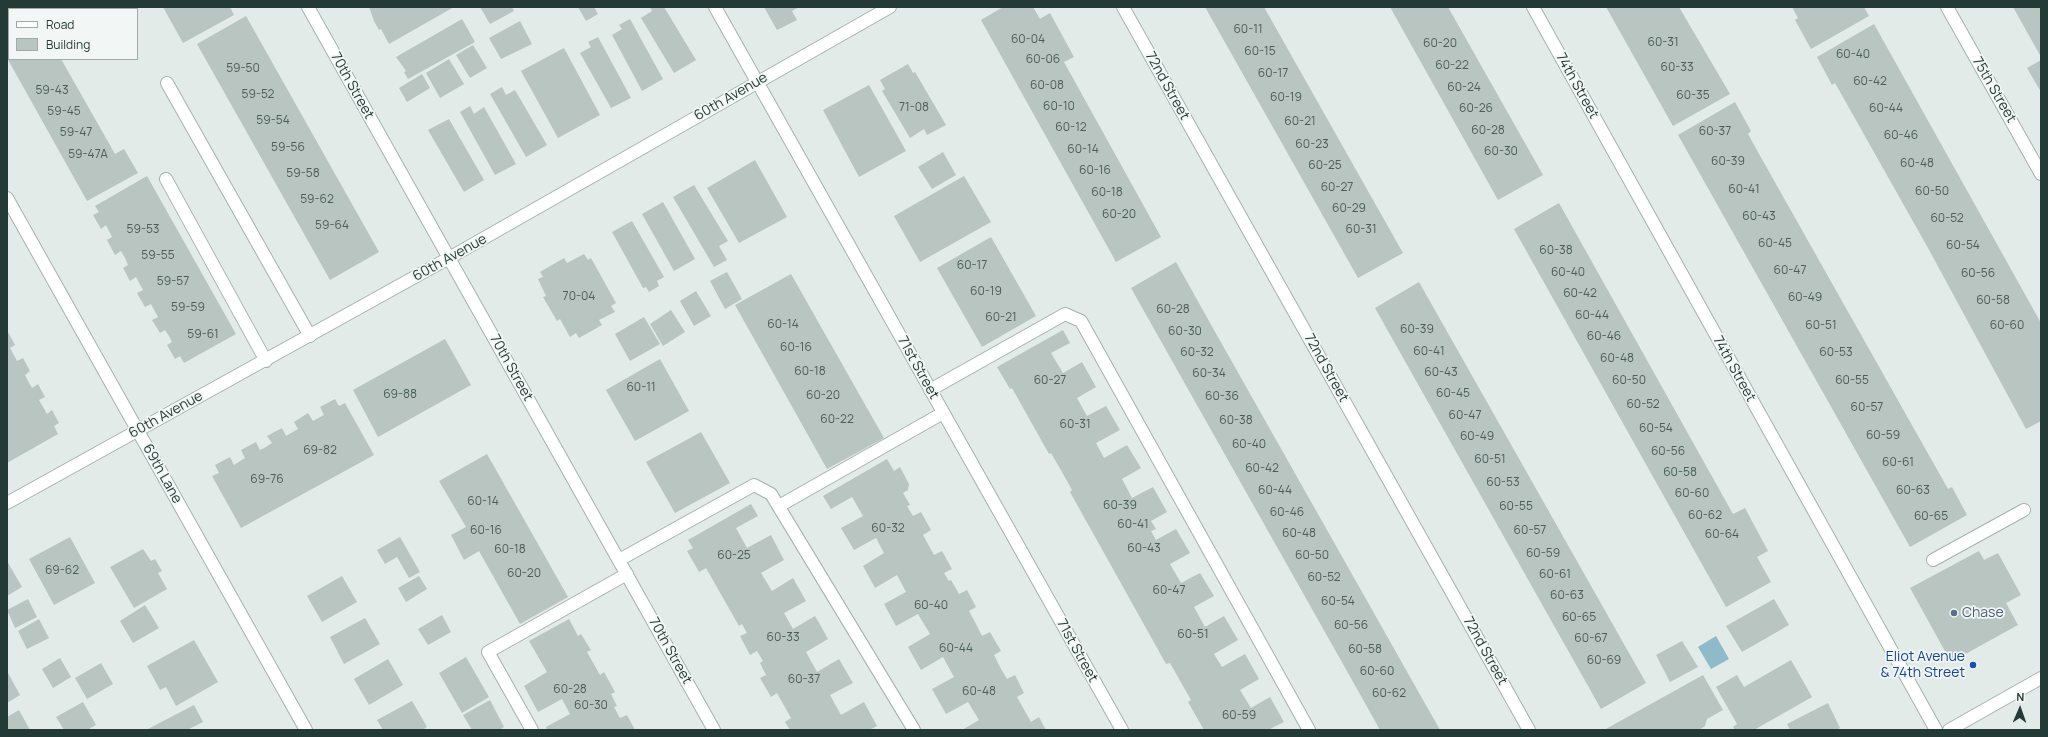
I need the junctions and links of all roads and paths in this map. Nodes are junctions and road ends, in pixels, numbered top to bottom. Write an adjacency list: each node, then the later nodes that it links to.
1 (308, 7): 12 (street, 70th Street)
2 (715, 7): 7 (street, 71st Street)
3 (890, 7): 7 (street, 60th Avenue)
4 (1123, 7): 31 (street, 72nd Street)
5 (1533, 7): 32 (street, 74th Street)
6 (1947, 7): 9 (street, 75th Street)
7 (758, 82): 12 (street, 60th Avenue); 15 (street, 71st Street)
8 (168, 84): 13 (street)
9 (2041, 174)
10 (166, 179): 14 (street)
11 (7, 198): 17 (street, 69th Lane)
12 (449, 258): 13 (street, 60th Avenue); 21 (street, 70th Street)
13 (310, 336): 14 (street, 60th Avenue)
14 (266, 360): 17 (street, 60th Avenue)
15 (930, 390): 16 (street, 71st Street); 30 (street)
16 (943, 413): 19 (street); 29 (street, 71st Street)
17 (138, 431): 18 (street, 60th Avenue); 25 (street, 69th Lane)
18 (7, 503)
19 (779, 506): 21 (street); 28 (street)
20 (2024, 510): 22 (street)
21 (619, 560): 23 (street, 70th Street)
22 (1933, 560)
23 (627, 574): 26 (street); 27 (street, 70th Street)
24 (2041, 678): 33 (street)
25 (306, 730)
26 (532, 730)
27 (714, 730)
28 (914, 730)
29 (1122, 730)
30 (1309, 730)
31 (1529, 730)
32 (1936, 730)
33 (1949, 730)

